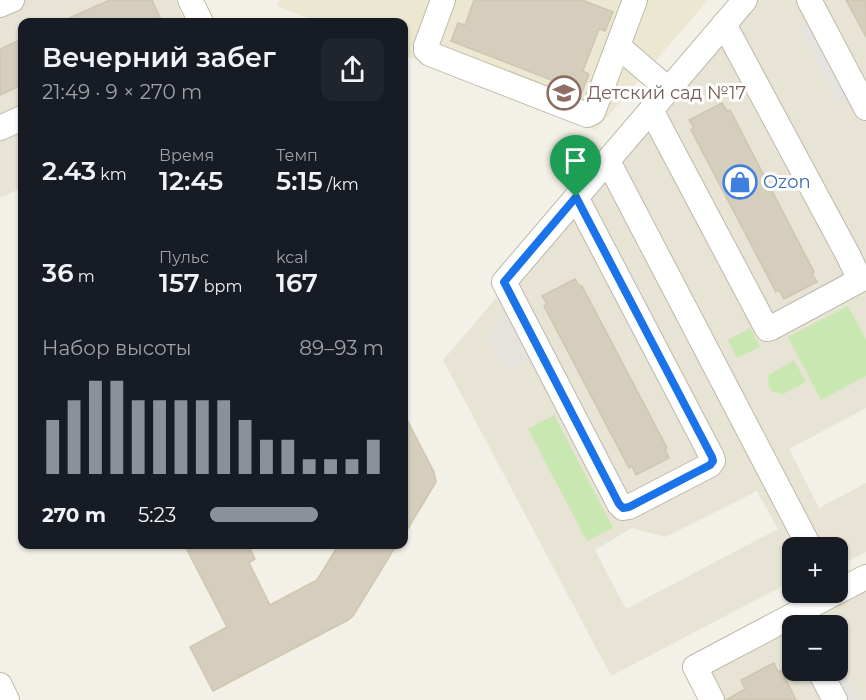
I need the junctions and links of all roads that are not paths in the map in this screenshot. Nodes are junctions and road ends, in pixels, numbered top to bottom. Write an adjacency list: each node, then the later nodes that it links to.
1 (12, 0): 7 (street)
2 (190, 0): 8 (street)
3 (443, 0): 10 (street)
4 (635, 0): 10 (street)
5 (745, 0): 9 (street)
6 (809, 0): 12 (street)
7 (0, 5)
8 (199, 18)
9 (724, 24): 11 (street); 13 (street)
10 (618, 46): 11 (street)
11 (668, 90): 13 (street)
12 (866, 108)
13 (651, 110): 16 (street)
14 (18, 120): 15 (street)
15 (0, 128)
16 (608, 161): 17 (street); 18 (street)
17 (576, 197): 17 (street)
18 (804, 537)
19 (866, 577): 20 (street)
20 (848, 587)
21 (821, 603): 22 (street)
22 (802, 615)
23 (782, 626): 27 (street)
24 (825, 681): 28 (street)
25 (0, 685): 26 (street)
26 (7, 700)
27 (712, 700)
28 (835, 700)

